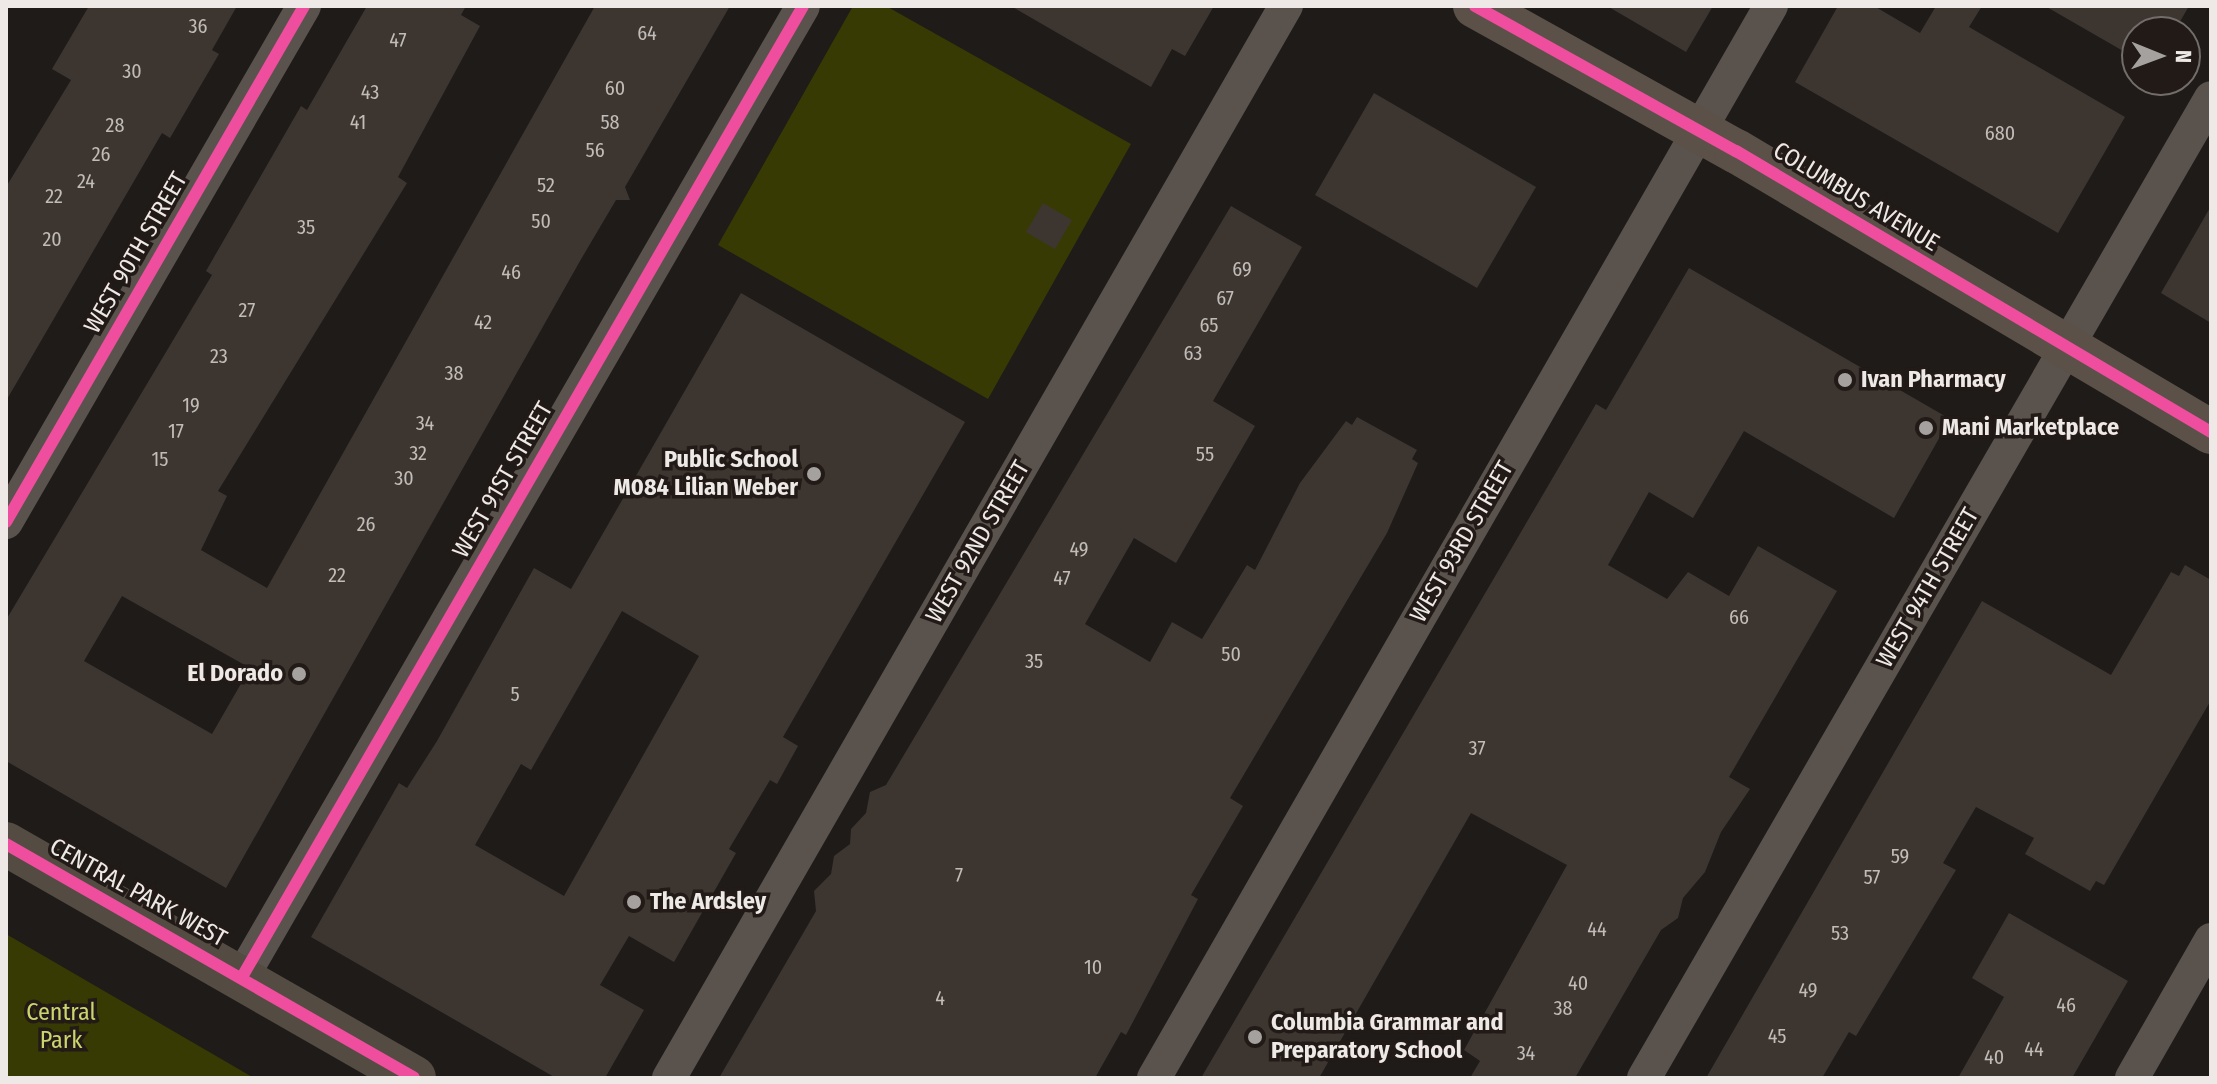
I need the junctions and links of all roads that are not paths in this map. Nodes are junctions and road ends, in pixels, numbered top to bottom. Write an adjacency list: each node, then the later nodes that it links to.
1 (304, 6): 10 (street, WEST 90TH STREET)
2 (803, 6): 13 (street, WEST 91ST STREET)
3 (1286, 6): 15 (street, WEST 92ND STREET)
4 (1475, 6): 7 (main road, COLUMBUS AVENUE)
5 (1771, 6): 7 (street, WEST 93RD STREET)
6 (2211, 98): 8 (street, WEST 94TH STREET)
7 (1699, 130): 8 (main road, COLUMBUS AVENUE); 16 (street, WEST 93RD STREET)
8 (2067, 348): 9 (main road, COLUMBUS AVENUE); 17 (street, WEST 94TH STREET)
9 (2211, 432)
10 (6, 522)
11 (6, 844): 13 (main road, CENTRAL PARK WEST)
12 (2211, 940): 18 (street)
13 (242, 977): 14 (main road, CENTRAL PARK WEST)
14 (414, 1078)
15 (669, 1078)
16 (1154, 1078)
17 (1644, 1078)
18 (2132, 1078)

